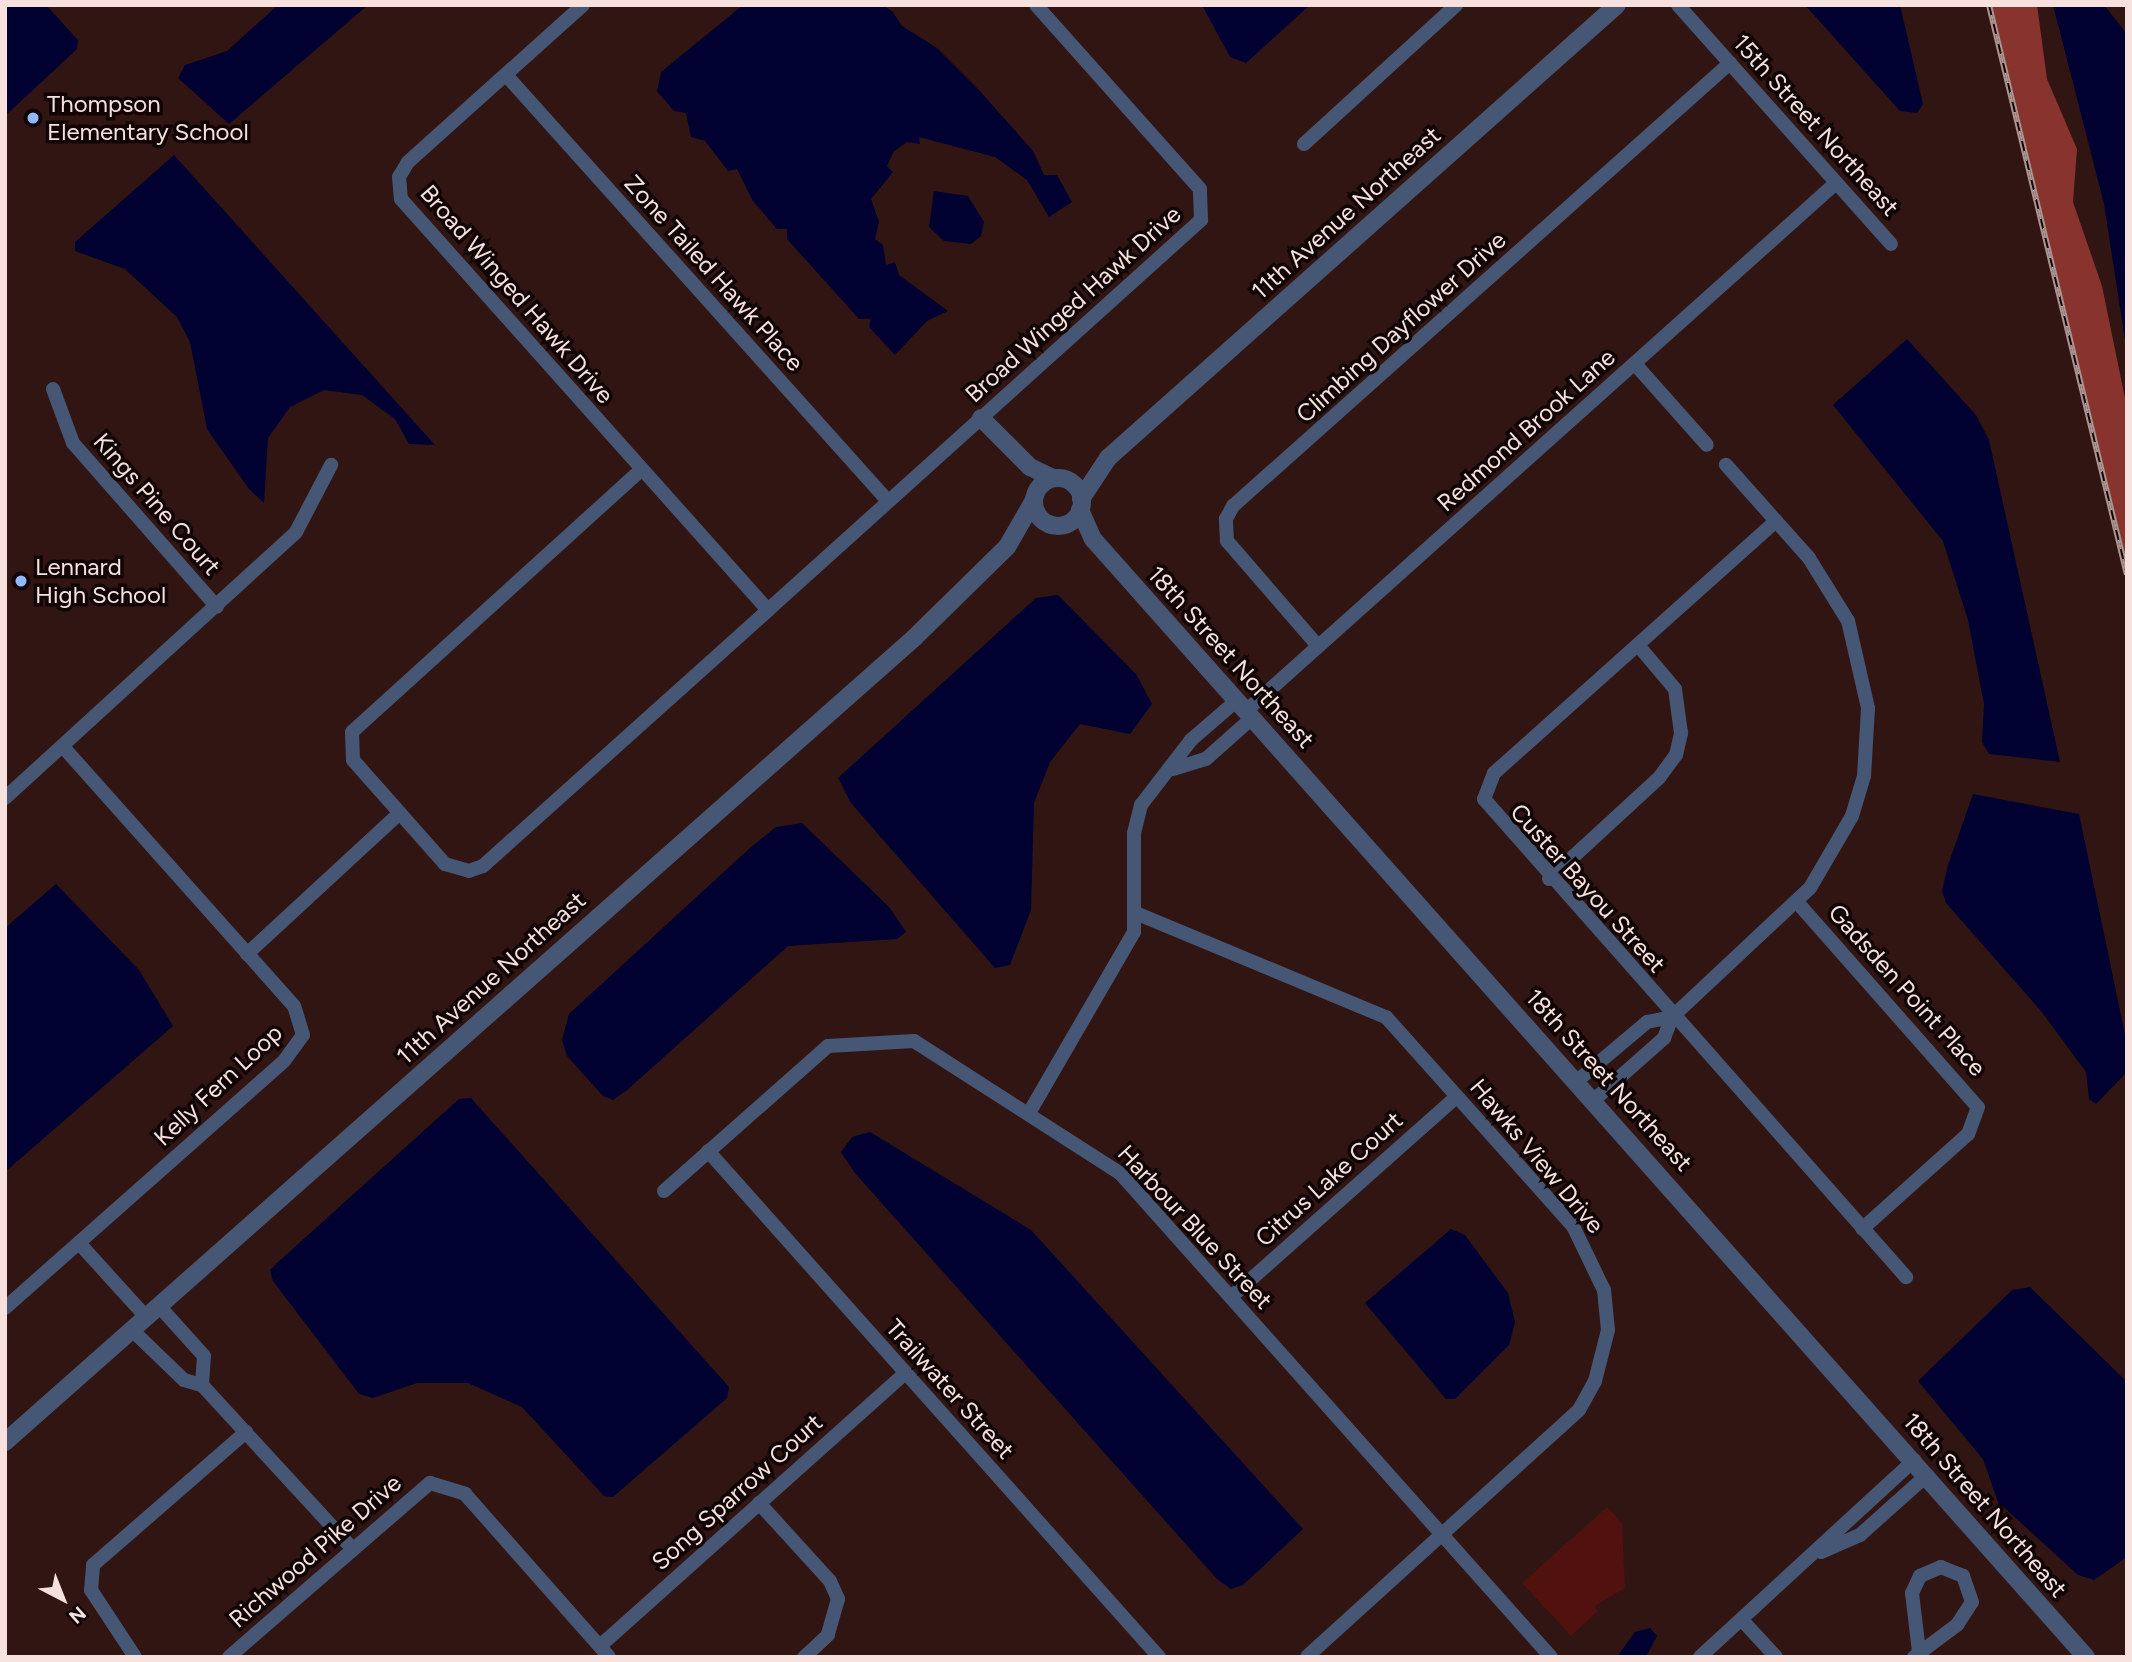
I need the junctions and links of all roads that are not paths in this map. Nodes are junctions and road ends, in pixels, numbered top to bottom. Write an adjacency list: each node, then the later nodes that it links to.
1 (583, 5): 7 (street, Broad Winged Hawk Drive)
2 (1036, 5): 13 (street, Broad Winged Hawk Drive)
3 (1456, 5): 8 (street)
4 (1617, 5): 16 (street, 11th Avenue Northeast)
5 (1678, 5): 6 (street, 15th Street Northeast)
6 (1730, 63): 9 (street, 15th Street Northeast); 31 (street, Climbing Dayflower Drive)
7 (506, 75): 19 (street, Broad Winged Hawk Drive); 22 (street, Zone Tailed Hawk Place)
8 (1304, 144)
9 (1836, 183): 10 (street, 15th Street Northeast); 11 (street, Redmond Brook Lane)
10 (1891, 244)
11 (1635, 364): 14 (street); 31 (street, Redmond Brook Lane)
12 (53, 390): 28 (street, Kings Pine Court)
13 (981, 418): 15 (street); 22 (street, Broad Winged Hawk Drive)
14 (1707, 445)
15 (1017, 456): 20 (street); 21 (street)
16 (1108, 458): 20 (street, 11th Avenue Northeast); 23 (street, 11th Avenue Northeast)
17 (331, 465): 28 (street)
18 (1726, 465): 24 (street)
19 (642, 469): 29 (street, Broad Winged Hawk Drive); 38 (street, Broad Winged Hawk Drive)
20 (1057, 478): 21 (street); 23 (street)
21 (1035, 496): 25 (street); 27 (street, 11th Avenue Northeast)
22 (888, 501): 29 (street, Broad Winged Hawk Drive)
23 (1081, 504): 25 (street); 26 (street, 18th Street Northeast)
24 (1776, 522): 30 (street, Custer Bayou Street); 40 (street)
25 (1058, 525): 26 (street, 18th Street Northeast); 27 (street, 11th Avenue Northeast)
26 (1093, 539): 32 (street, 18th Street Northeast)
27 (1007, 547): 55 (street, 11th Avenue Northeast)
28 (217, 607): 35 (street)
29 (768, 610): 38 (street, Broad Winged Hawk Drive)
30 (1638, 645): 39 (street); 39 (street, Custer Bayou Street)
31 (1318, 646): 32 (street, Redmond Brook Lane)
32 (1245, 710): 33 (street, Redmond Brook Lane); 34 (street, Redmond Brook Lane); 44 (street, 18th Street Northeast)
33 (1205, 729): 34 (street); 36 (street, Redmond Brook Lane)
34 (1220, 746): 36 (street, Redmond Brook Lane)
35 (63, 747): 37 (street); 42 (street, Kelly Fern Loop)
36 (1173, 769): 41 (street, Redmond Brook Lane)
37 (5, 798)
38 (400, 813): 42 (street)
39 (1549, 878): 43 (street, Custer Bayou Street)
40 (1797, 902): 43 (street); 50 (street, Gadsden Point Place)
41 (1138, 914): 45 (street, Hawks View Drive); 47 (street, Redmond Brook Lane)
42 (247, 954): 51 (street, Kelly Fern Loop)
43 (1672, 1017): 44 (street); 46 (street); 50 (street, Custer Bayou Street)
44 (1577, 1081): 46 (street, 18th Street Northeast)
45 (1457, 1096): 53 (street, Citrus Lake Court); 64 (street, Hawks View Drive)
46 (1594, 1100): 61 (street, 18th Street Northeast)
47 (1029, 1113): 48 (street, Harbour Blue Street); 53 (street, Harbour Blue Street)
48 (708, 1151): 49 (street, Harbour Blue Street); 57 (street, Trailwater Street)
49 (664, 1191)
50 (1863, 1229): 52 (street, Custer Bayou Street)
51 (79, 1243): 54 (street, Kelly Fern Loop); 55 (street)
52 (1906, 1277)
53 (1231, 1297): 64 (street, Harbour Blue Street)
54 (5, 1308)
55 (153, 1311): 56 (street, 11th Avenue Northeast); 58 (street)
56 (132, 1330): 58 (street); 60 (street, 11th Avenue Northeast)
57 (905, 1373): 63 (street, Song Sparrow Court); 73 (street, Trailwater Street)
58 (202, 1385): 59 (street)
59 (246, 1432): 65 (street); 70 (street)
60 (5, 1442)
61 (1914, 1460): 62 (street, 18th Street Northeast); 66 (street)
62 (1927, 1475): 66 (street); 78 (street, 18th Street Northeast)
63 (760, 1503): 68 (street, Song Sparrow Court); 72 (street)
64 (1443, 1535): 74 (street, Hawks View Drive); 75 (street, Harbour Blue Street)
65 (353, 1549): 68 (street, Richwood Pike Drive); 71 (street, Richwood Pike Drive)
66 (1817, 1553): 67 (street)
67 (1742, 1620): 76 (street); 77 (street)
68 (604, 1651)
69 (1917, 1655): 69 (street)
70 (135, 1657)
71 (229, 1657)
72 (804, 1657)
73 (1158, 1657)
74 (1307, 1657)
75 (1551, 1657)
76 (1700, 1657)
77 (1776, 1657)
78 (2086, 1657)

